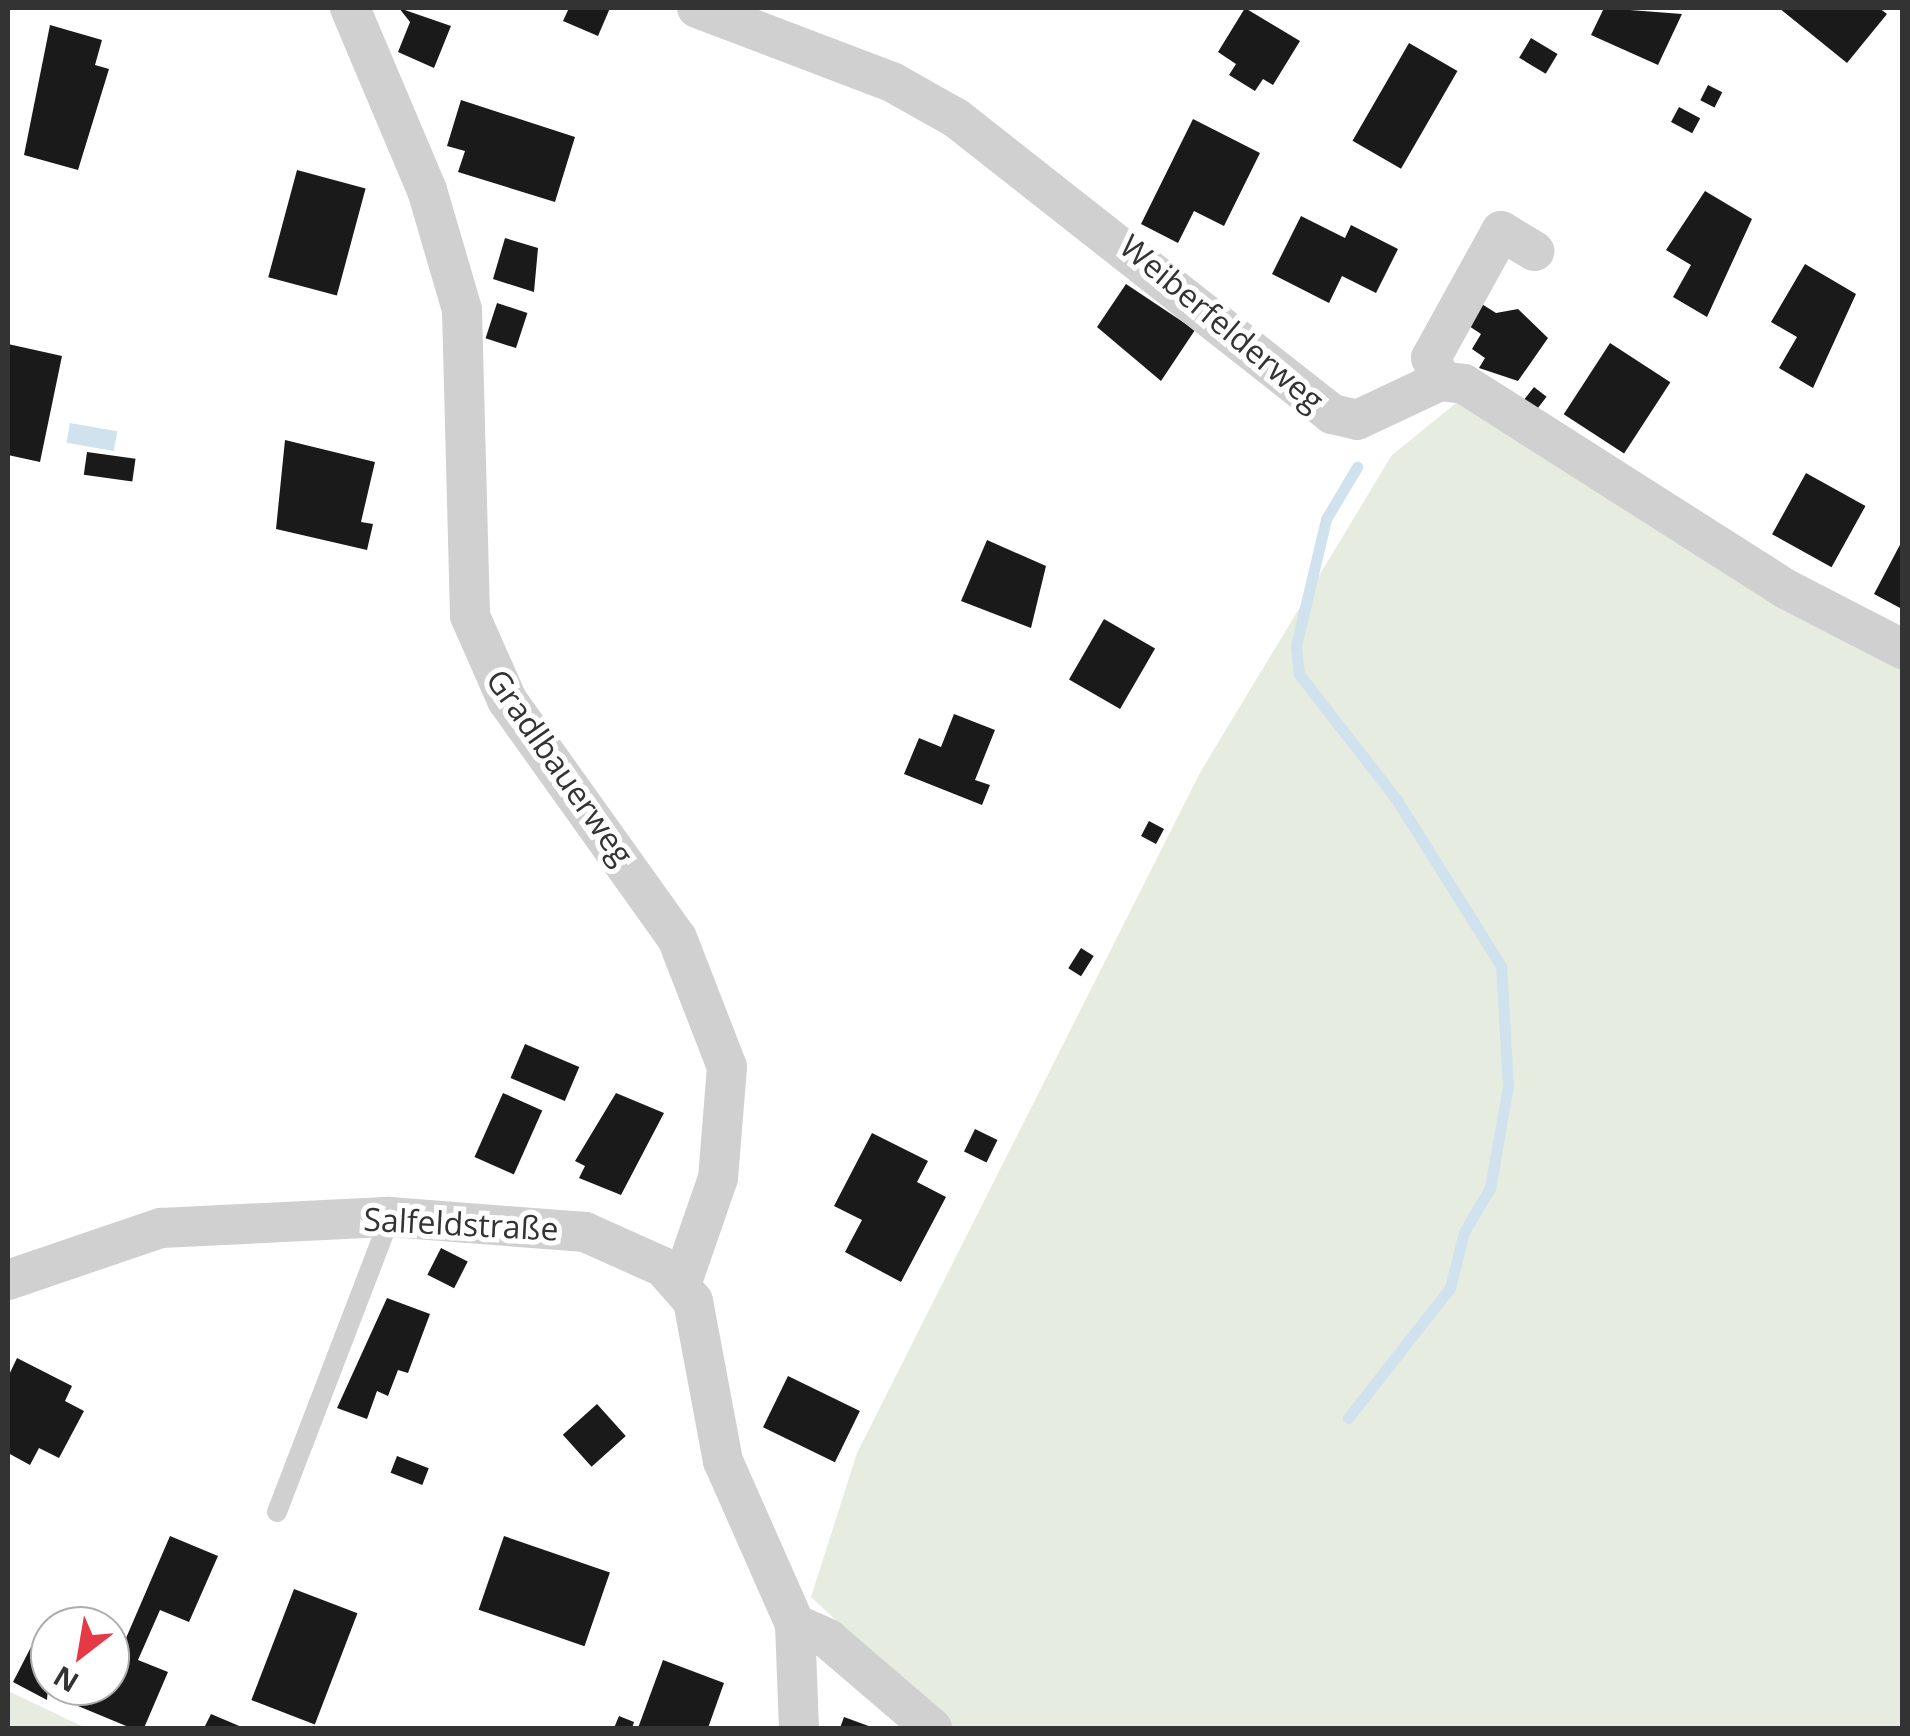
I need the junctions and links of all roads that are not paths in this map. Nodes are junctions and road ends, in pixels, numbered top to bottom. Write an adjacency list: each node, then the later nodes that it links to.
1 (350, 8): 8 (street, Gradlbauerweg)
2 (698, 8): 4 (street, Weiberfelderweg)
3 (1534, 251): 4 (street)
4 (1440, 381): 5 (street)
5 (1902, 649)
6 (390, 1217): 7 (street, Salfeldstraße); 8 (street, Salfeldstraße); 9 (lane)
7 (8, 1280)
8 (682, 1282): 10 (street)
9 (277, 1512)
10 (795, 1624): 11 (street); 12 (street)
11 (799, 1728)
12 (932, 1728)

